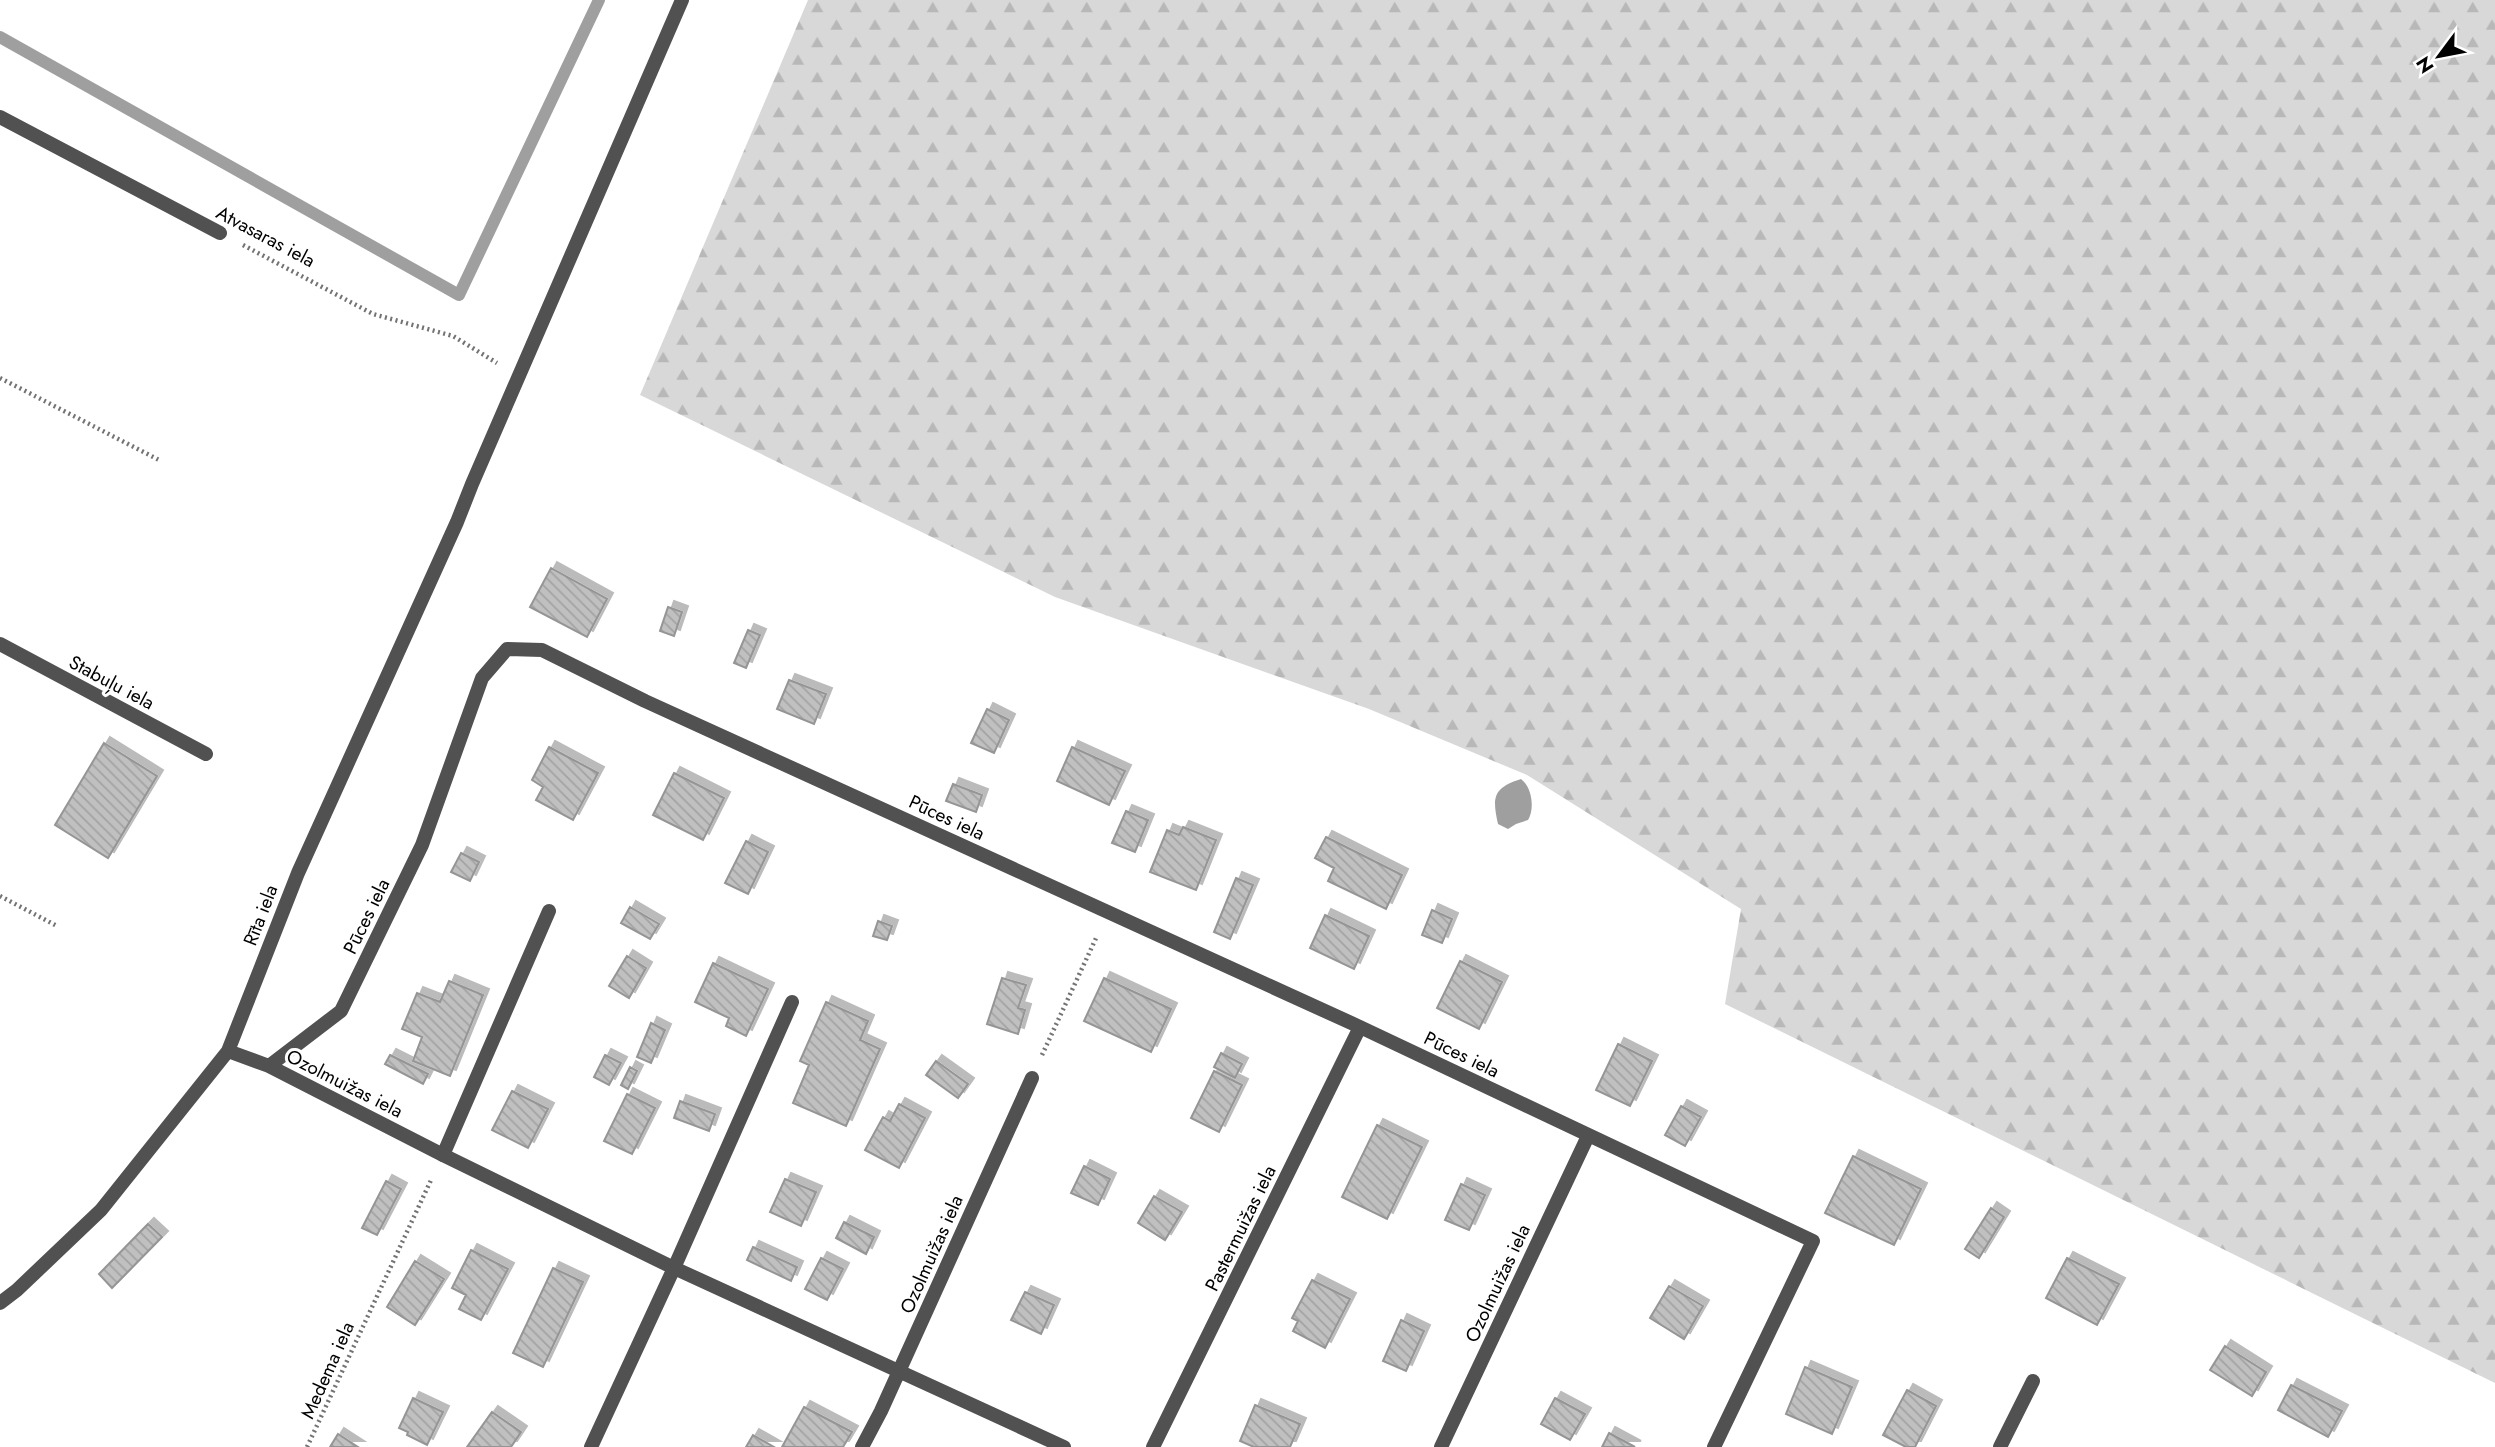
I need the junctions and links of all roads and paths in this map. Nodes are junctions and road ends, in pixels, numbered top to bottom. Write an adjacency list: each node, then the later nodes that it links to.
1 (682, 0): 4 (street, Rīta iela)
2 (0, 117): 3 (street, Atvasaras iela)
3 (220, 233): 4 (path, Atvasaras iela)
4 (518, 376): 15 (street, Rīta iela)
5 (0, 378): 6 (path)
6 (160, 461)
7 (0, 644): 8 (street, Stabuļu iela)
8 (206, 754)
9 (0, 896): 12 (path)
10 (549, 911): 19 (street)
11 (1108, 913): 14 (street, Pūces iela); 16 (street, Pūces iela); 17 (path)
12 (57, 926)
13 (792, 1002): 20 (street)
14 (1360, 1027): 18 (street, Pūces iela); 28 (street, Pastermuižas iela)
15 (228, 1051): 16 (street, Ozolmuižas iela); 21 (street, Rīta iela)
16 (270, 1066): 19 (street, Ozolmuižas iela)
17 (1032, 1078): 22 (street, Ozolmuižas iela)
18 (1588, 1136): 29 (street, Ozolmuižas iela); 30 (street, Pūces iela)
19 (443, 1155): 20 (street, Ozolmuižas iela); 24 (path, Medema iela)
20 (674, 1268): 22 (street, Ozolmuižas iela); 25 (street)
21 (0, 1303)
22 (900, 1370): 26 (street, Ozolmuižas iela); 27 (street, Ozolmuižas iela)
23 (2033, 1381): 31 (street)
24 (307, 1447)
25 (592, 1447)
26 (862, 1447)
27 (1063, 1447)
28 (1153, 1447)
29 (1441, 1447)
30 (1714, 1447)
31 (2000, 1447)

